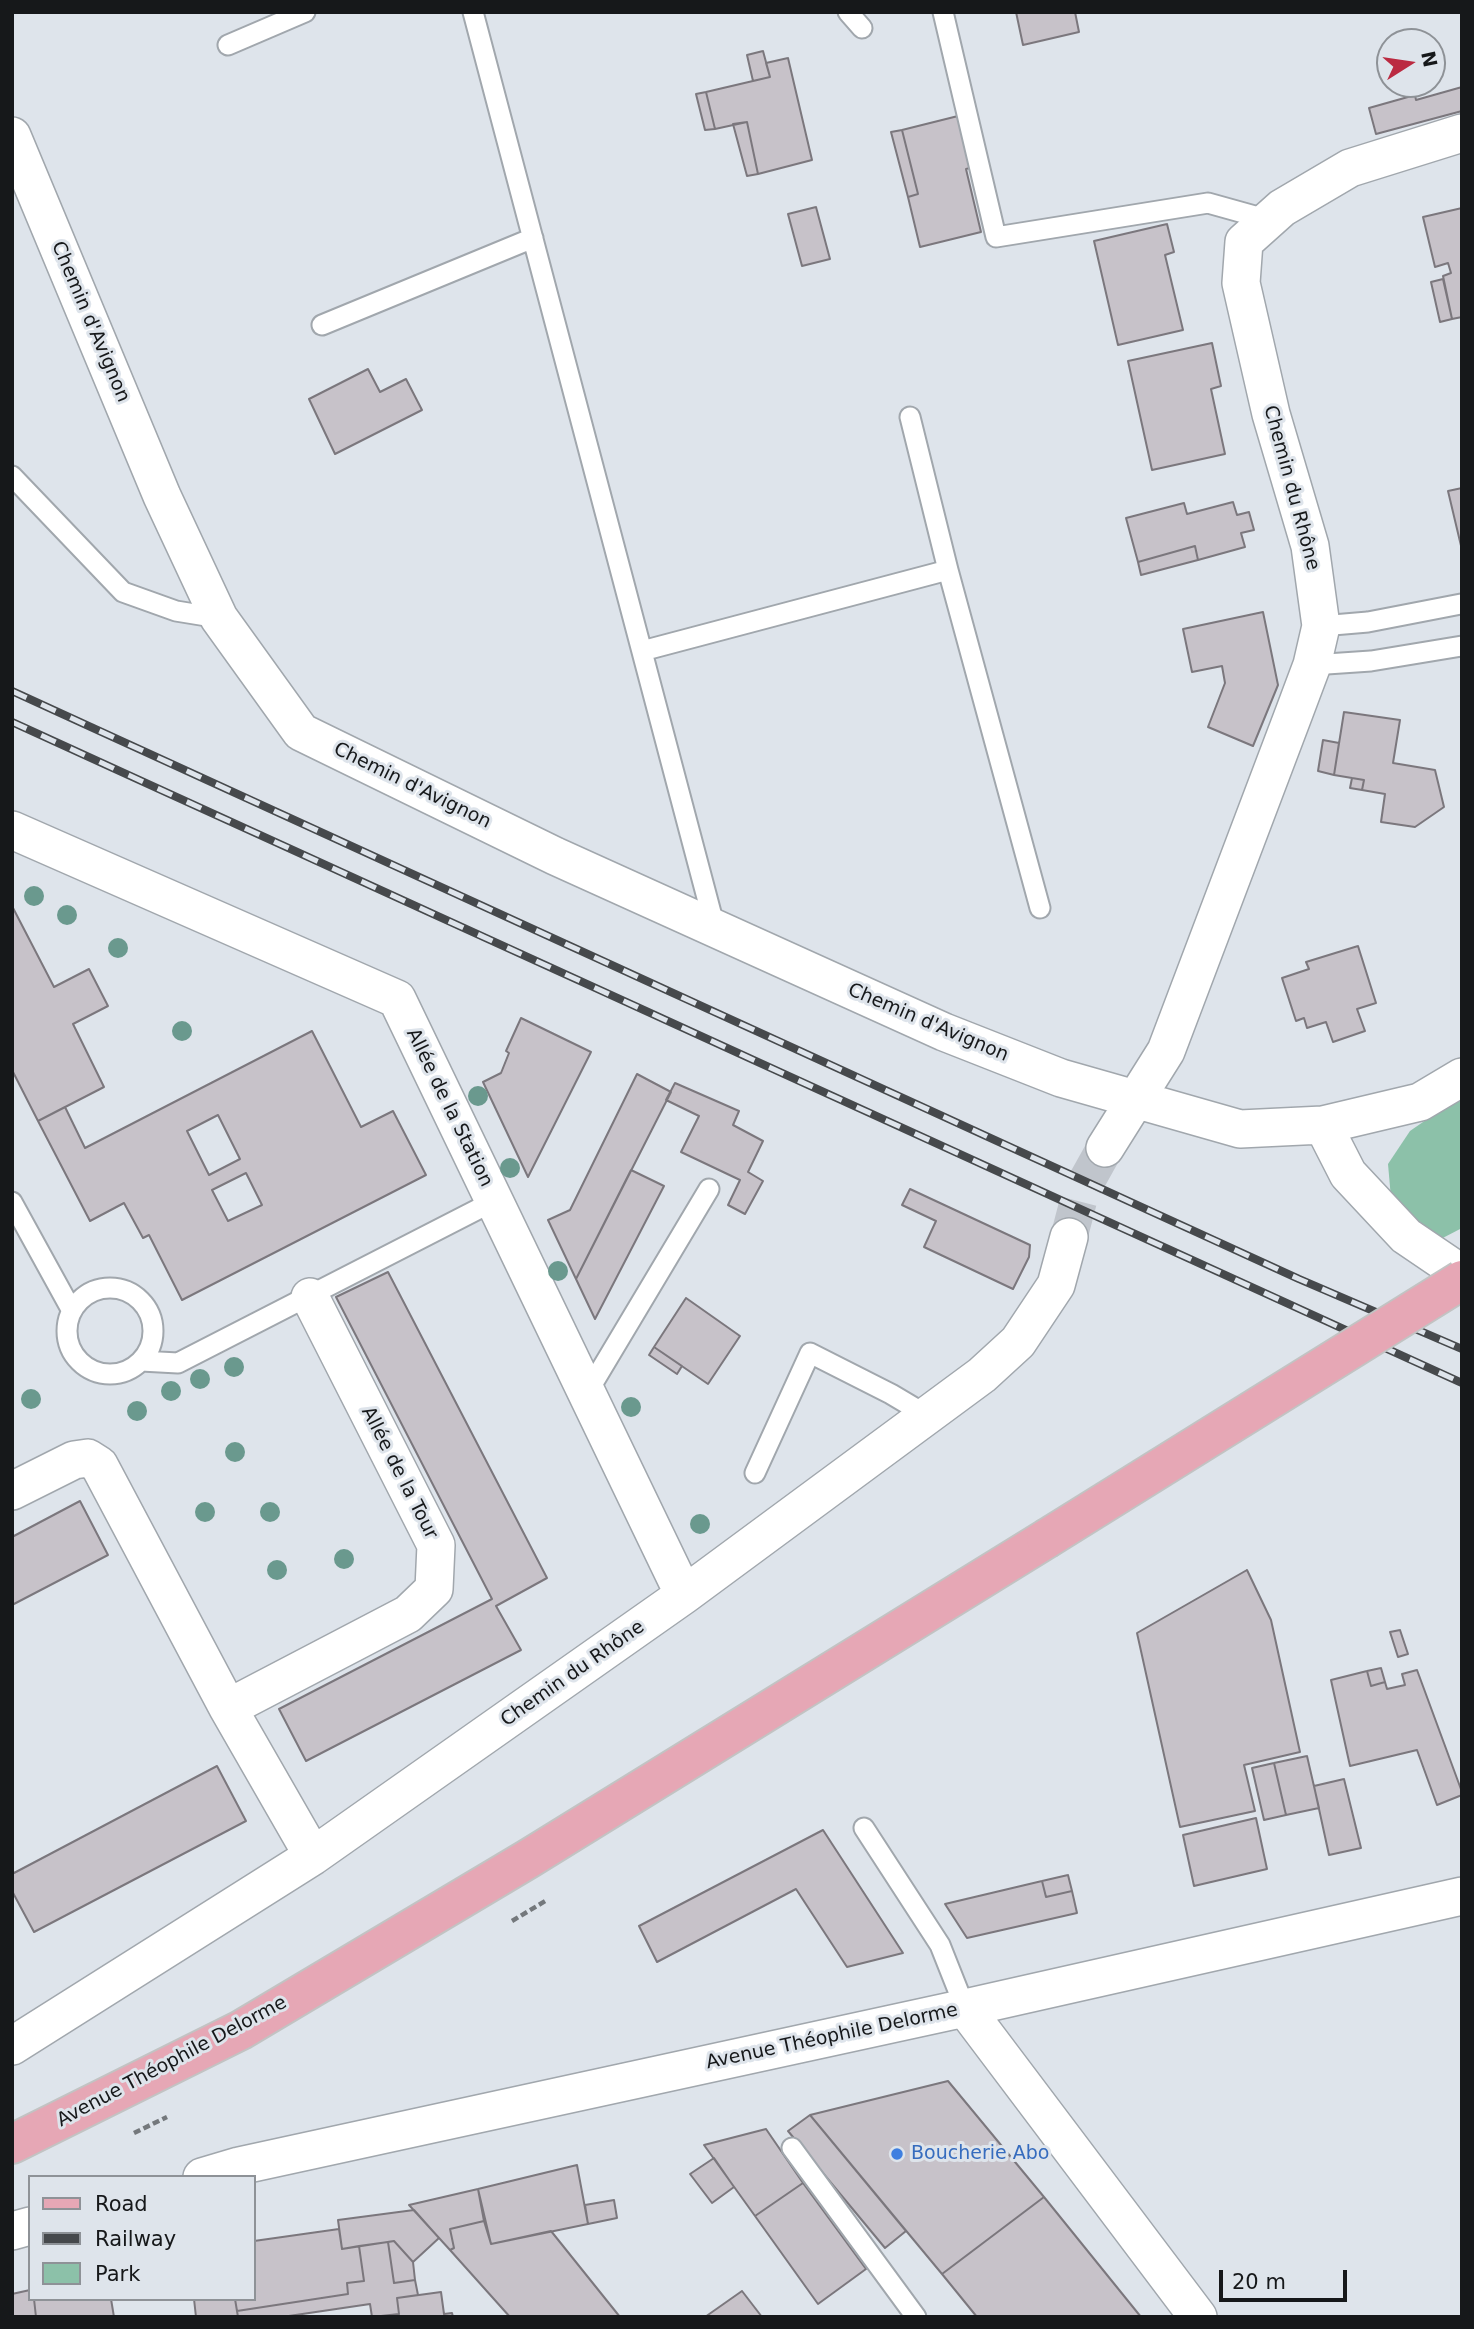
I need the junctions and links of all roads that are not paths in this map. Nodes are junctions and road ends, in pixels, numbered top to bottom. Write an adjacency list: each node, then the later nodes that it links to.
1 (305, 12): 6 (lane)
2 (473, 12): 10 (lane)
3 (848, 12): 5 (lane)
4 (943, 12): 9 (lane)
5 (862, 28)
6 (228, 46)
7 (1462, 133): 9 (street, Chemin du Rhône)
8 (12, 136): 16 (street, Chemin d'Avignon)
9 (1269, 220): 17 (street, Chemin du Rhône)
10 (533, 237): 11 (lane); 19 (lane)
11 (322, 325)
12 (910, 417): 14 (lane)
13 (12, 476): 16 (lane)
14 (948, 570): 19 (lane); 22 (lane)
15 (1461, 604): 17 (lane)
16 (219, 618): 23 (street, Chemin d'Avignon)
17 (1321, 626): 20 (street, Chemin du Rhône)
18 (1462, 646): 20 (lane)
19 (642, 651): 23 (lane)
20 (1312, 665): 25 (street, Chemin du Rhône)
21 (12, 830): 29 (street, Allée de la Station)
22 (1040, 908)
23 (715, 928): 25 (street, Chemin d'Avignon)
24 (1462, 1077): 26 (street, Chemin d'Avignon)
25 (1135, 1100): 26 (street, Chemin d'Avignon); 27 (street, Chemin du Rhône)
26 (1323, 1125): 32 (street)
27 (1105, 1148)
28 (709, 1189): 37 (lane)
29 (494, 1201): 34 (lane); 37 (street, Allée de la Station)
30 (12, 1202): 35 (lane)
31 (1069, 1237): 38 (street, Chemin du Rhône)
32 (1462, 1274)
33 (1462, 1280): 48 (main road, Avenue Théophile Delorme, bridge)
34 (310, 1297): 36 (lane); 42 (street, Allée de la Tour)
35 (72, 1311): 36 (lane); 36 (lane)
36 (141, 1361)
37 (587, 1393): 41 (street, Allée de la Station)
38 (928, 1416): 39 (lane); 41 (street, Chemin du Rhône)
39 (755, 1473)
40 (12, 1491): 42 (street)
41 (684, 1595): 44 (street, Chemin du Rhône)
42 (228, 1709): 44 (street)
43 (864, 1828): 46 (lane)
44 (313, 1856): 47 (street, Chemin du Rhône)
45 (1462, 1896): 46 (street, Avenue Théophile Delorme)
46 (965, 2008): 50 (street, Avenue Théophile Delorme); 52 (street)
47 (12, 2046)
48 (12, 2144)
49 (792, 2148): 51 (lane)
50 (209, 2175)
51 (916, 2317)
52 (1198, 2317)

